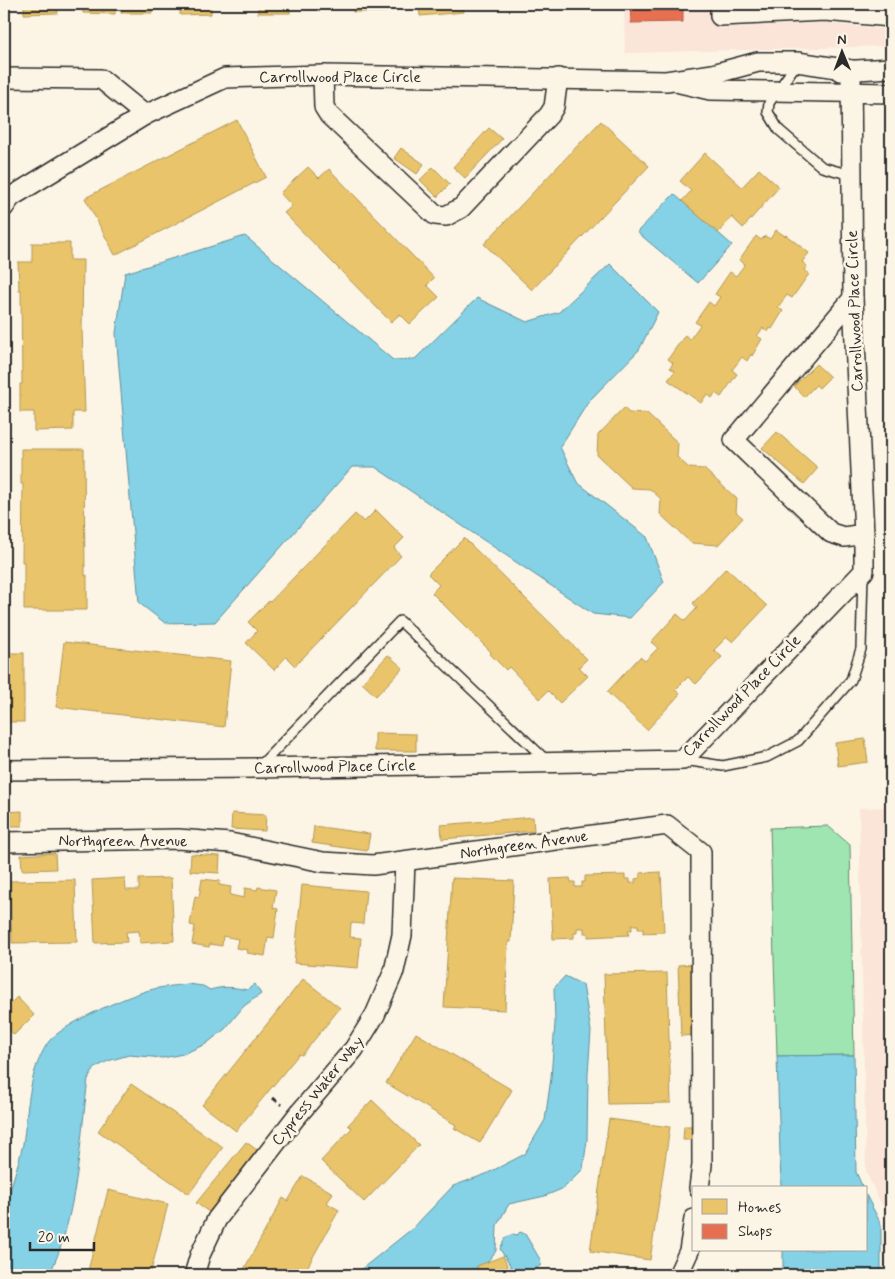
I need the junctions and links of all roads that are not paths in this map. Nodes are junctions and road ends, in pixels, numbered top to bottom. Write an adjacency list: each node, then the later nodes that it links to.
1 (720, 4): 2 (street)
2 (891, 17)
3 (793, 68): 5 (street, Carrollwood Place Circle); 9 (street, Carrollwood Place Circle); 10 (lane)
4 (891, 68): 5 (street, Carrollwood Place Circle)
5 (851, 70): 11 (street, Carrollwood Place Circle)
6 (323, 74): 8 (street, Carrollwood Place Circle); 8 (street); 13 (street, Carrollwood Place Circle)
7 (4, 78): 13 (street)
8 (558, 78): 9 (street, Carrollwood Place Circle)
9 (666, 80): 10 (street)
10 (777, 91): 11 (street); 14 (lane)
11 (851, 92): 12 (street); 14 (street, Carrollwood Place Circle)
12 (891, 93)
13 (144, 115): 15 (street, Carrollwood Place Circle)
14 (851, 175): 16 (street, Carrollwood Place Circle)
15 (6, 199)
16 (853, 298): 17 (street, Carrollwood Place Circle); 17 (street)
17 (864, 534): 18 (street, Carrollwood Place Circle)
18 (864, 571): 19 (street, Carrollwood Place Circle); 19 (lane)
19 (683, 760): 20 (street, Carrollwood Place Circle)
20 (548, 763): 21 (street, Carrollwood Place Circle); 21 (lane)
21 (258, 768): 22 (street, Carrollwood Place Circle)
22 (4, 770)
23 (4, 842): 24 (street, Northgreen Avenue)
24 (405, 862): 25 (street, Northgreen Avenue); 27 (street, Cypress Water Way)
25 (699, 1186)
26 (692, 1232): 28 (street)
27 (194, 1275)
28 (678, 1275)

